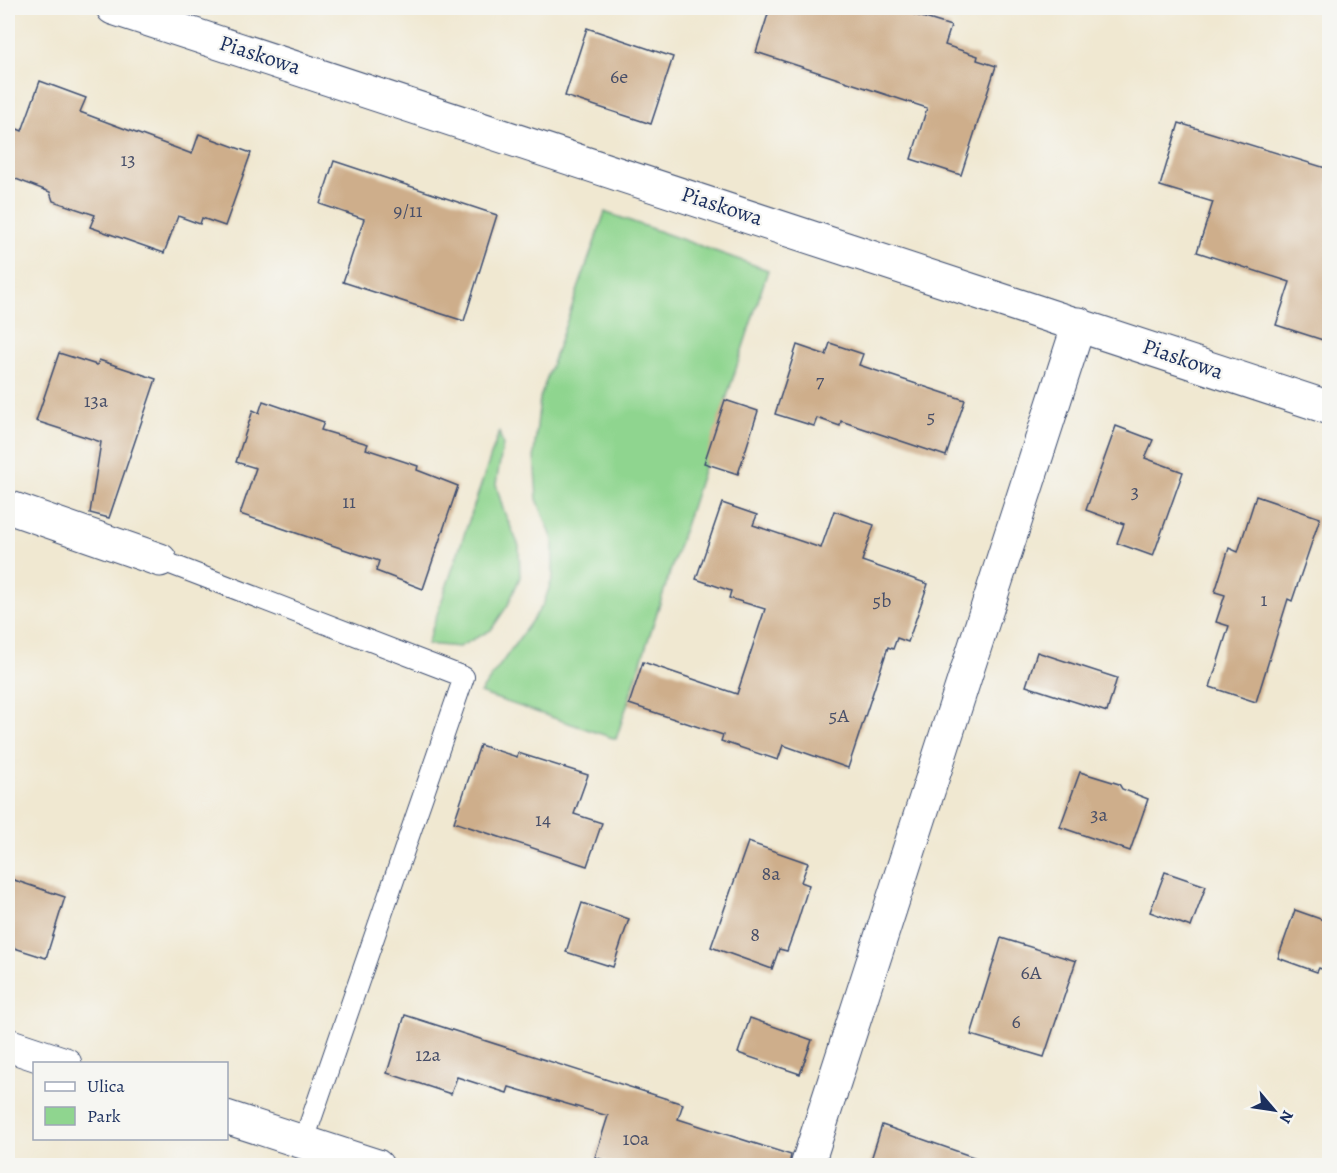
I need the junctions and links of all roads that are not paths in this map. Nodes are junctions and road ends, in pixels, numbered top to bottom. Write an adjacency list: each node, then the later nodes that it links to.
1 (113, 8): 2 (street, Piaskowa)
2 (1079, 324): 3 (street, Piaskowa); 11 (street)
3 (1329, 408)
4 (8, 507): 5 (street)
5 (160, 560): 9 (lane)
6 (8, 1045): 7 (street)
7 (59, 1062)
8 (228, 1118): 9 (street)
9 (303, 1143): 10 (street)
10 (377, 1166)
11 (807, 1166)

